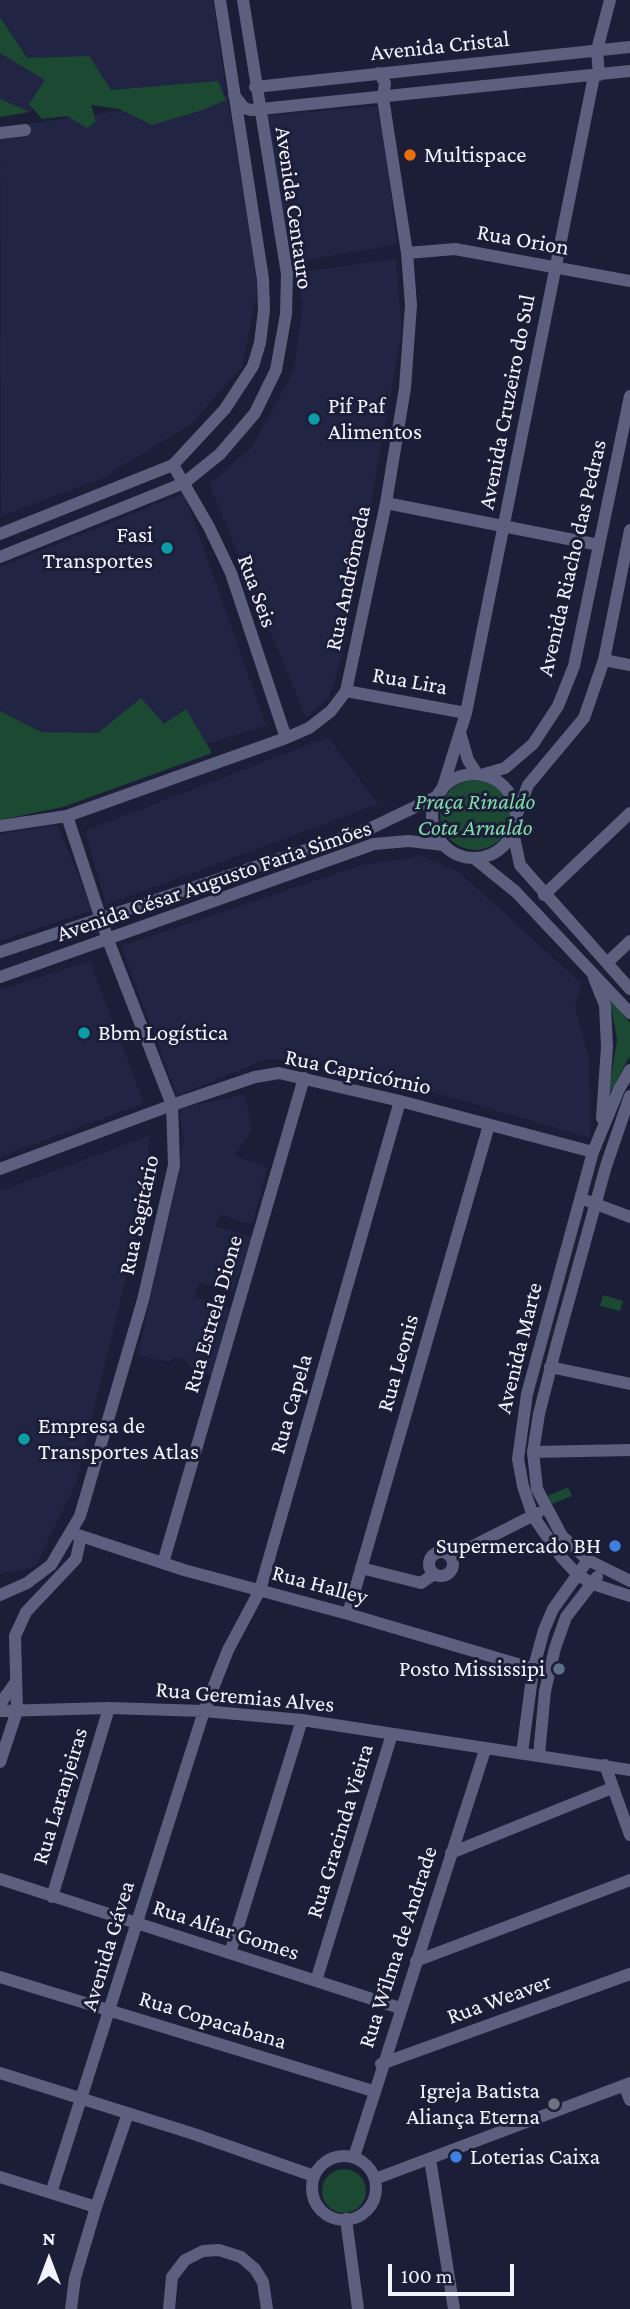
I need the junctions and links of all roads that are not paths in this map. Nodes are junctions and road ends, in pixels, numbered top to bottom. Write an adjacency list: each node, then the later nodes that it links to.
1 (220, 0): 11 (street, Avenida Centauro)
2 (243, 0): 10 (street, Avenida Centauro)
3 (610, 0): 5 (street, Avenida Cruzeiro do Sul)
4 (630, 47): 5 (street, Avenida Cristal)
5 (597, 50): 7 (street, Avenida Cristal); 8 (street, Avenida Cruzeiro do Sul)
6 (630, 71): 8 (street, Avenida Cristal)
7 (379, 73): 9 (street, Avenida Cristal); 12 (street, Rua Andrômeda)
8 (597, 76): 12 (street, Avenida Cristal); 20 (street, Avenida Cruzeiro do Sul)
9 (305, 82): 10 (street, Avenida Cristal); 13 (street)
10 (255, 87): 14 (street, Avenida Centauro)
11 (234, 94): 14 (street); 18 (street, Avenida Centauro)
12 (383, 98): 13 (street, Avenida Cristal); 19 (street, Rua Andrômeda)
13 (309, 105): 14 (street, Avenida Cristal)
14 (258, 109): 17 (street, Avenida Centauro)
15 (25, 130): 16 (street)
16 (0, 132)
17 (275, 204): 18 (street); 24 (street, Avenida Centauro)
18 (252, 209): 23 (street, Avenida Centauro)
19 (407, 253): 20 (street, Rua Orion); 25 (street, Rua Andrômeda)
20 (554, 267): 21 (street, Rua Orion); 26 (street, Avenida Cruzeiro do Sul)
21 (630, 281)
22 (630, 396): 29 (street, Avenida Riacho das Pedras)
23 (173, 465): 24 (street, Rua Seis); 28 (street, Avenida Centauro)
24 (184, 482): 30 (street, Avenida Centauro); 36 (street, Rua Seis)
25 (386, 503): 26 (street); 33 (street, Rua Andrômeda)
26 (505, 527): 29 (street); 34 (street, Avenida Cruzeiro do Sul)
27 (630, 530): 31 (street)
28 (0, 536): 30 (street)
29 (599, 545): 37 (street, Avenida Riacho das Pedras)
30 (3, 556)
31 (604, 660): 32 (street); 41 (street)
32 (630, 665)
33 (346, 691): 34 (street, Rua Lira); 36 (street, Rua Andrômeda)
34 (466, 713): 35 (street, Avenida Cruzeiro do Sul)
35 (461, 735): 37 (street); 38 (street, Avenida Cruzeiro do Sul)
36 (286, 738): 40 (street, Rua Andrômeda)
37 (479, 775): 38 (street); 41 (street)
38 (440, 793): 44 (street); 47 (street, Avenida César Augusto Faria Simões)
39 (630, 813): 46 (street)
40 (68, 816): 42 (street, Rua Andrômeda); 47 (street, Rua Sagitário)
41 (516, 817): 43 (street)
42 (0, 826)
43 (513, 831): 45 (street); 46 (street)
44 (444, 845): 45 (street); 48 (street, Avenida César Augusto Faria Simões)
45 (474, 858): 52 (street)
46 (544, 895): 51 (street)
47 (102, 919): 48 (street, Rua Sagitário); 50 (street, Avenida César Augusto Faria Simões)
48 (108, 940): 53 (street, Avenida César Augusto Faria Simões); 60 (street, Rua Sagitário)
49 (630, 940): 51 (street)
50 (0, 953)
51 (607, 963): 54 (street)
52 (590, 967): 55 (street); 62 (street)
53 (0, 977)
54 (630, 989)
55 (630, 1013)
56 (630, 1070): 62 (street, Avenida Marte)
57 (304, 1078): 59 (street, Rua Capricórnio); 60 (street, Rua Capricórnio); 75 (street, Rua Estrela Dione)
58 (630, 1097): 66 (street, Avenida Marte)
59 (400, 1101): 61 (street, Rua Capricórnio); 81 (street, Rua Capela)
60 (172, 1105): 64 (street, Rua Capricórnio); 73 (street, Rua Sagitário)
61 (489, 1125): 63 (street, Rua Capricórnio); 76 (street, Rua Leonis)
62 (601, 1132): 63 (street, Avenida Marte)
63 (593, 1152): 65 (street, Avenida Marte)
64 (0, 1169)
65 (581, 1199): 66 (street); 72 (street, Avenida Marte)
66 (596, 1203): 67 (street); 68 (street, Avenida Marte)
67 (630, 1217)
68 (550, 1367): 69 (street); 71 (street, Avenida Marte)
69 (630, 1384)
70 (630, 1450): 71 (street)
71 (533, 1452): 72 (street, Avenida Marte)
72 (539, 1512): 74 (street, Avenida Marte); 76 (street); 78 (street, Avenida Marte)
73 (76, 1535): 75 (street, Rua Halley); 82 (street, Rua Sagitário); 87 (street)
74 (588, 1560): 77 (street, Avenida Marte); 78 (street)
75 (163, 1563): 81 (street, Rua Halley)
76 (361, 1568): 84 (street, Rua Leonis)
77 (602, 1568): 79 (street, Avenida Marte); 80 (street)
78 (578, 1575): 80 (street, Avenida Marte); 85 (street)
79 (630, 1581)
80 (593, 1584): 83 (street, Avenida Marte); 86 (street)
81 (260, 1590): 84 (street, Rua Halley); 92 (street, Rua Capela)
82 (0, 1595)
83 (630, 1596)
84 (348, 1614): 85 (street, Rua Halley)
85 (533, 1670): 86 (street, Rua Halley); 96 (street)
86 (548, 1673): 97 (street)
87 (15, 1683): 88 (street); 91 (street)
88 (0, 1704)
89 (109, 1708): 91 (street, Rua Geremias Alves); 92 (street, Rua Geremias Alves); 106 (street, Rua Laranjeiras)
90 (0, 1711): 91 (street, Rua Geremias Alves)
91 (17, 1711): 98 (street)
92 (204, 1712): 93 (street, Rua Geremias Alves); 107 (street, Avenida Gávea)
93 (302, 1720): 94 (street, Rua Geremias Alves); 108 (street)
94 (392, 1734): 95 (street, Rua Geremias Alves); 112 (street, Rua Gracinda Vieira)
95 (485, 1750): 96 (street, Rua Geremias Alves); 103 (street, Rua Wilma de Andrade)
96 (522, 1753): 97 (street, Rua Geremias Alves)
97 (539, 1755): 99 (street, Rua Geremias Alves)
98 (0, 1762)
99 (605, 1765): 100 (street, Rua Geremias Alves); 101 (street)
100 (630, 1769)
101 (612, 1788): 102 (street); 103 (street)
102 (630, 1835)
103 (451, 1853): 109 (street, Rua Wilma de Andrade)
104 (0, 1879): 106 (street, Rua Alfar Gomes)
105 (630, 1880): 109 (street)
106 (52, 1897): 107 (street, Rua Alfar Gomes)
107 (137, 1923): 108 (street, Rua Alfar Gomes); 114 (street, Avenida Gávea)
108 (230, 1953): 112 (street, Rua Alfar Gomes)
109 (416, 1961): 113 (street, Rua Wilma de Andrade)
110 (630, 1974): 115 (street, Rua Weaver)
111 (0, 1977): 114 (street, Rua Copacabana)
112 (316, 1981): 113 (street, Rua Alfar Gomes)
113 (400, 2008): 115 (street, Rua Wilma de Andrade)
114 (110, 2010): 118 (street, Rua Copacabana); 119 (street, Avenida Gávea)
115 (381, 2064): 118 (street, Rua Wilma de Andrade)
116 (0, 2073): 119 (street)
117 (627, 2084): 120 (street); 123 (street)
118 (373, 2091): 122 (street, Rua Wilma de Andrade)
119 (84, 2099): 121 (street); 127 (street, Avenida Gávea)
120 (630, 2100)
121 (128, 2113): 124 (street); 128 (street)
122 (354, 2157): 124 (street); 126 (street)
123 (430, 2159): 126 (street); 134 (street)
124 (314, 2176): 129 (street)
125 (0, 2177): 127 (street)
126 (375, 2179): 129 (street)
127 (51, 2193): 128 (street)
128 (96, 2207): 130 (street)
129 (346, 2219): 133 (street)
130 (71, 2309)
131 (169, 2309): 132 (street)
132 (267, 2309)
133 (358, 2309)
134 (454, 2309)

